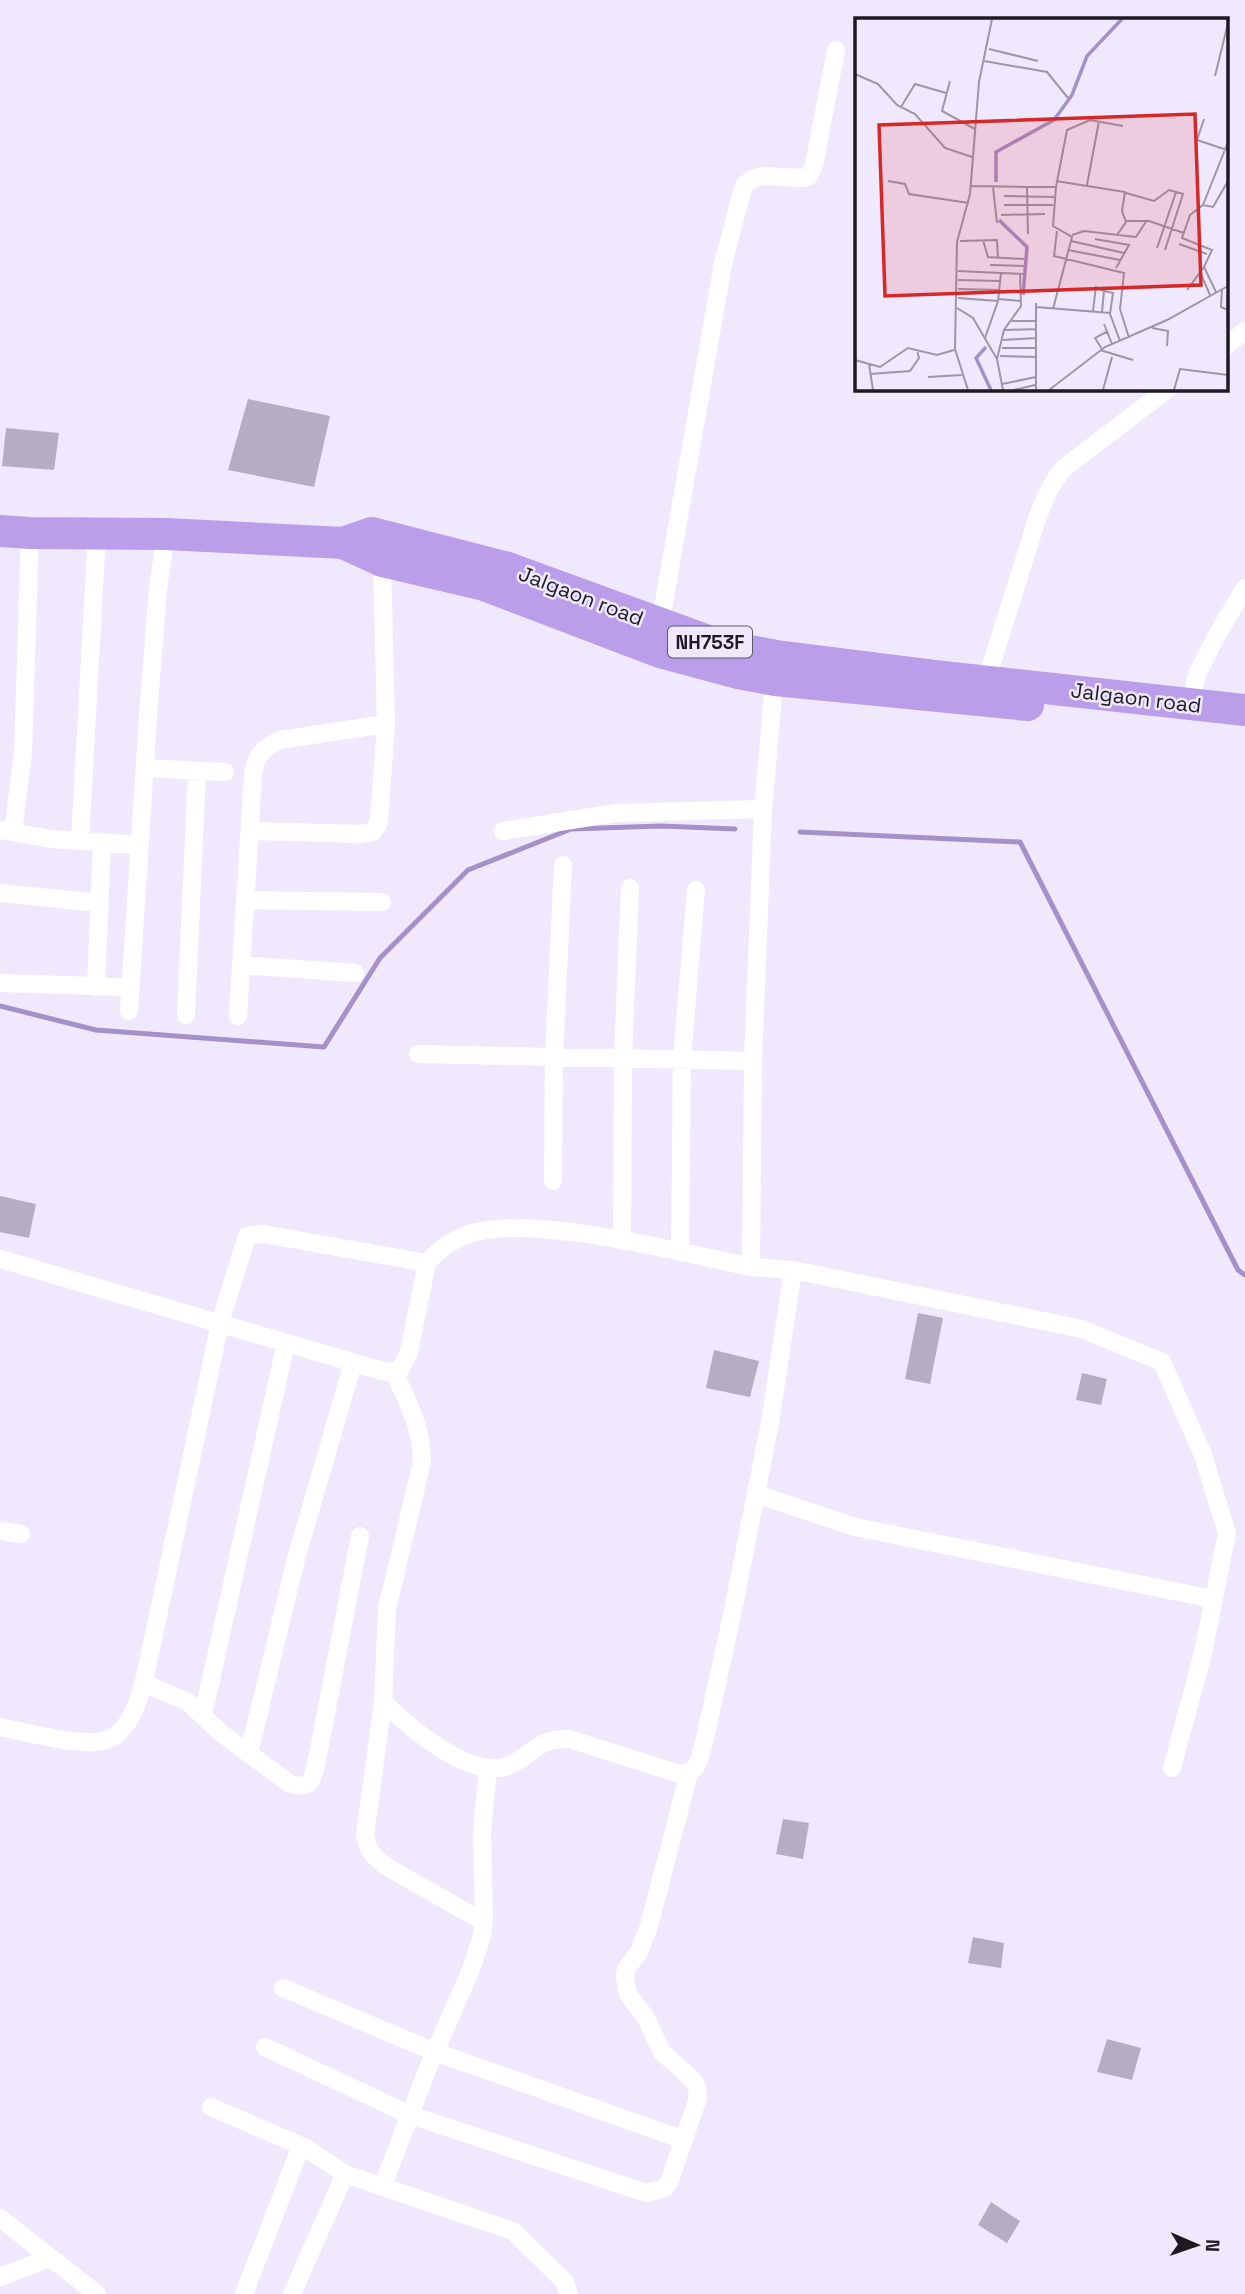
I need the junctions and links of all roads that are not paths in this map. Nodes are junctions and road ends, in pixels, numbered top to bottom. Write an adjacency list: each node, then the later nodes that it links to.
1 (836, 50): 11 (street)
2 (1245, 331): 3 (street)
3 (1228, 344)
4 (1166, 390): 13 (street)
5 (15, 532): 6 (highway, Jalgaon road / NH753F); 22 (street)
6 (97, 533): 7 (highway, Jalgaon road / NH753F); 25 (street)
7 (166, 534): 8 (highway, Jalgaon road / NH753F); 18 (street)
8 (343, 543): 9 (highway, NH753F); 11 (highway, Jalgaon road / NH753F)
9 (382, 561): 11 (highway, NH753F); 16 (street)
10 (1245, 588): 14 (street)
11 (657, 637): 12 (highway, Jalgaon road / NH753F)
12 (776, 668): 13 (highway, Jalgaon road / NH753F); 21 (street)
13 (983, 691): 14 (highway, Jalgaon road / NH753F)
14 (1172, 708): 15 (highway, Jalgaon road / NH753F); 17 (highway, NH753F)
15 (1245, 710)
16 (387, 724): 23 (street); 23 (street)
17 (1245, 728)
18 (145, 768): 19 (street); 27 (street)
19 (197, 772): 20 (street); 41 (street)
20 (225, 772)
21 (763, 809): 24 (street); 47 (street)
22 (7, 831): 25 (street)
23 (250, 831): 32 (street)
24 (503, 831)
25 (80, 841): 26 (street)
26 (102, 842): 27 (street); 34 (street)
27 (140, 845): 39 (street)
28 (563, 865): 44 (street)
29 (630, 888): 45 (street)
30 (695, 890): 46 (street)
31 (0, 893): 34 (street)
32 (246, 900): 33 (street); 35 (street)
33 (382, 902)
34 (99, 903): 38 (street)
35 (241, 965): 36 (street); 42 (street)
36 (355, 973)
37 (0, 983): 38 (street)
38 (96, 987): 39 (street)
39 (129, 987): 40 (street)
40 (129, 1011)
41 (186, 1015)
42 (238, 1016)
43 (418, 1054): 44 (street)
44 (554, 1057): 45 (street); 48 (street)
45 (623, 1058): 46 (street); 49 (street)
46 (682, 1059): 47 (street); 50 (street)
47 (753, 1061): 53 (street)
48 (553, 1181)
49 (621, 1241): 50 (street); 52 (street)
50 (680, 1252): 53 (street)
51 (0, 1259): 55 (street)
52 (427, 1263): 55 (street); 58 (street)
53 (751, 1267): 54 (street)
54 (793, 1270): 59 (street); 63 (street)
55 (220, 1323): 56 (street); 64 (street)
56 (286, 1343): 57 (street); 66 (street)
57 (354, 1363): 58 (street); 68 (street)
58 (394, 1372): 65 (street)
59 (756, 1493): 63 (street); 71 (street)
60 (0, 1531): 61 (street)
61 (21, 1534)
62 (360, 1536): 68 (street)
63 (1213, 1599): 70 (street)
64 (144, 1683): 66 (street); 67 (street)
65 (383, 1702): 69 (street); 72 (street)
66 (203, 1715): 68 (street)
67 (0, 1727)
68 (249, 1753)
69 (488, 1768): 71 (street); 72 (street)
70 (1172, 1768)
71 (689, 1773): 78 (street)
72 (484, 1922): 75 (street)
73 (283, 1988): 75 (street)
74 (265, 2047): 77 (street)
75 (435, 2052): 77 (street); 78 (street)
76 (211, 2106): 79 (street)
77 (410, 2115): 78 (street); 81 (street)
78 (684, 2140)
79 (301, 2146): 80 (street); 86 (street)
80 (345, 2174): 81 (street); 87 (street)
81 (383, 2185): 88 (street)
82 (0, 2218): 83 (street)
83 (50, 2258): 84 (street); 85 (street)
84 (0, 2277)
85 (94, 2294)
86 (244, 2294)
87 (292, 2294)
88 (569, 2294)

